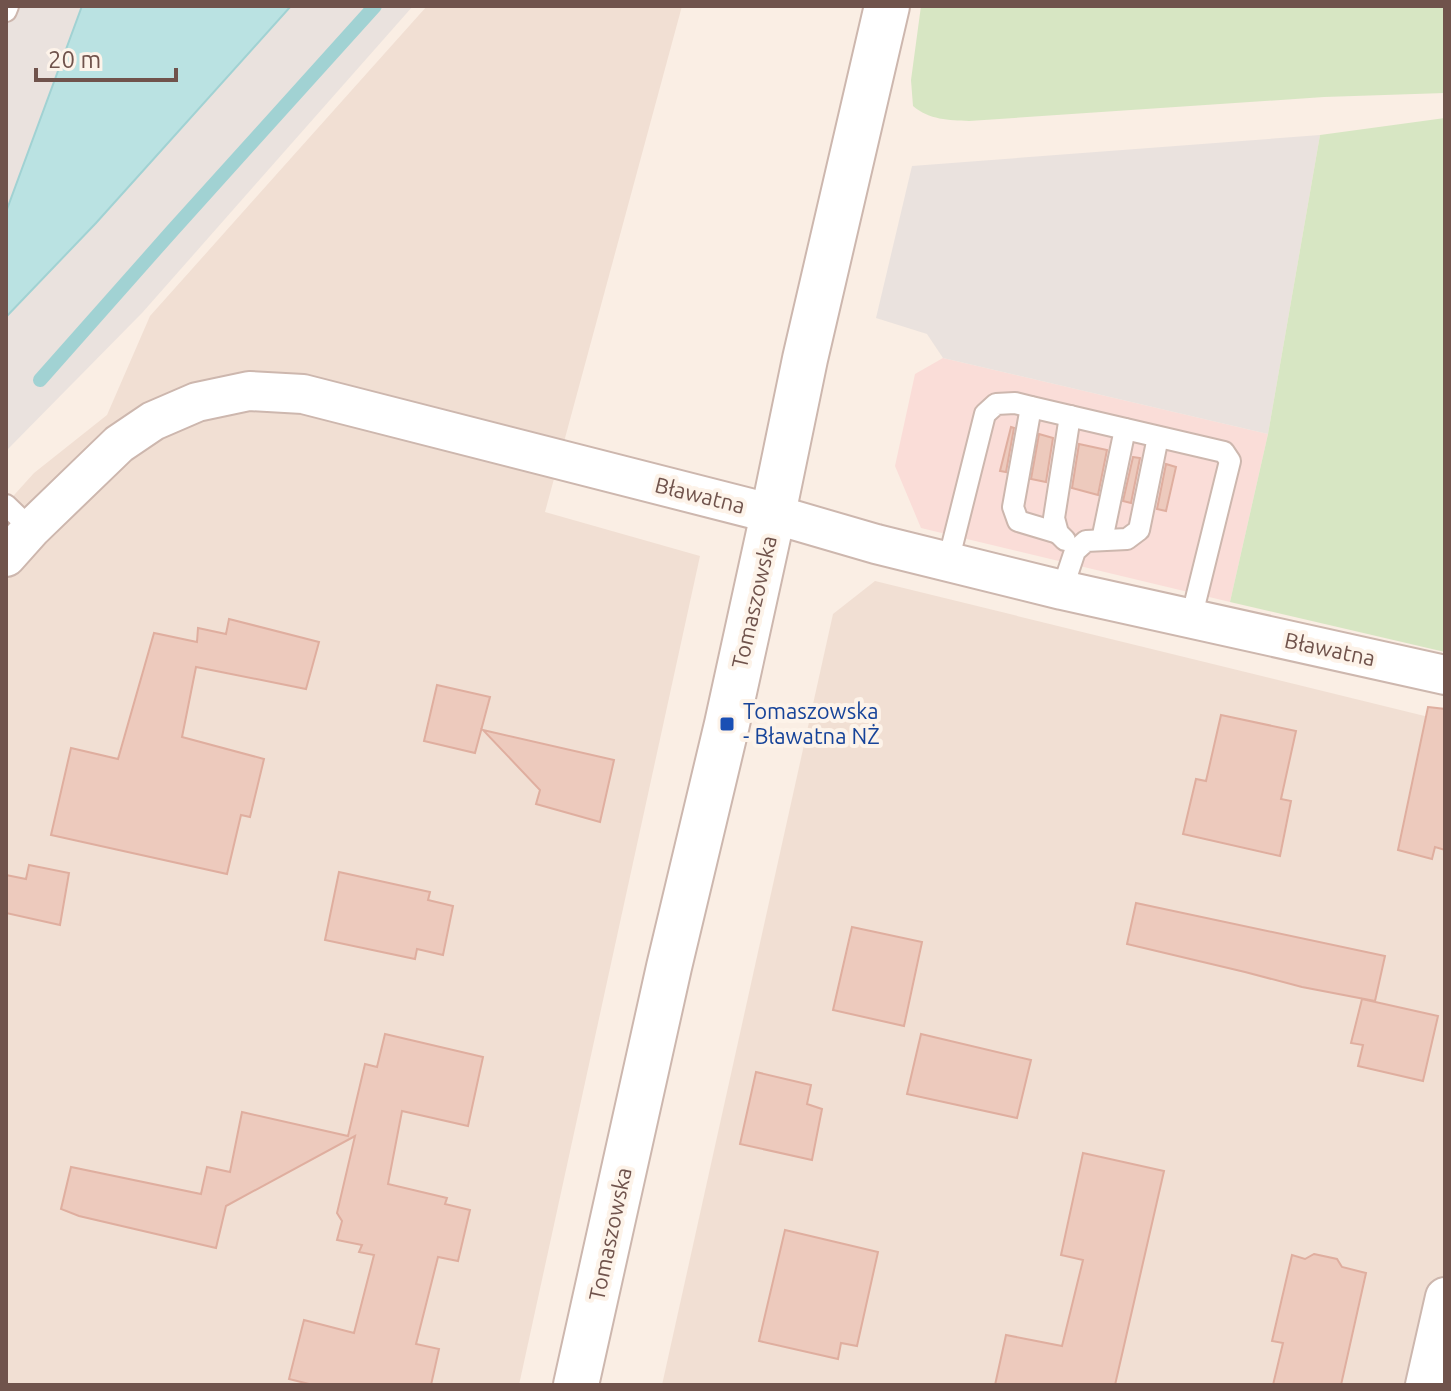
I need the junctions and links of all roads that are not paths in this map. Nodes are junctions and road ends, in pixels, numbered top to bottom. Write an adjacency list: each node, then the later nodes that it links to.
1 (887, 6): 6 (street, Tomaszowska)
2 (1031, 407): 3 (lane); 8 (lane); 12 (lane)
3 (1070, 416): 4 (lane); 8 (lane)
4 (1125, 429): 5 (lane); 9 (lane)
5 (1158, 437): 9 (lane); 14 (lane)
6 (773, 514): 7 (street, Bławatna); 12 (street, Bławatna); 17 (street, Tomaszowska)
7 (18, 517): 11 (street, Bławatna)
8 (1058, 533): 10 (lane)
9 (1102, 540): 10 (lane)
10 (1075, 551): 13 (lane)
11 (6, 557)
12 (948, 562): 13 (street, Bławatna)
13 (1062, 590): 14 (street, Bławatna)
14 (1191, 619): 15 (street, Bławatna)
15 (1445, 675)
16 (1445, 1297): 18 (street)
17 (576, 1385)
18 (1425, 1385)

